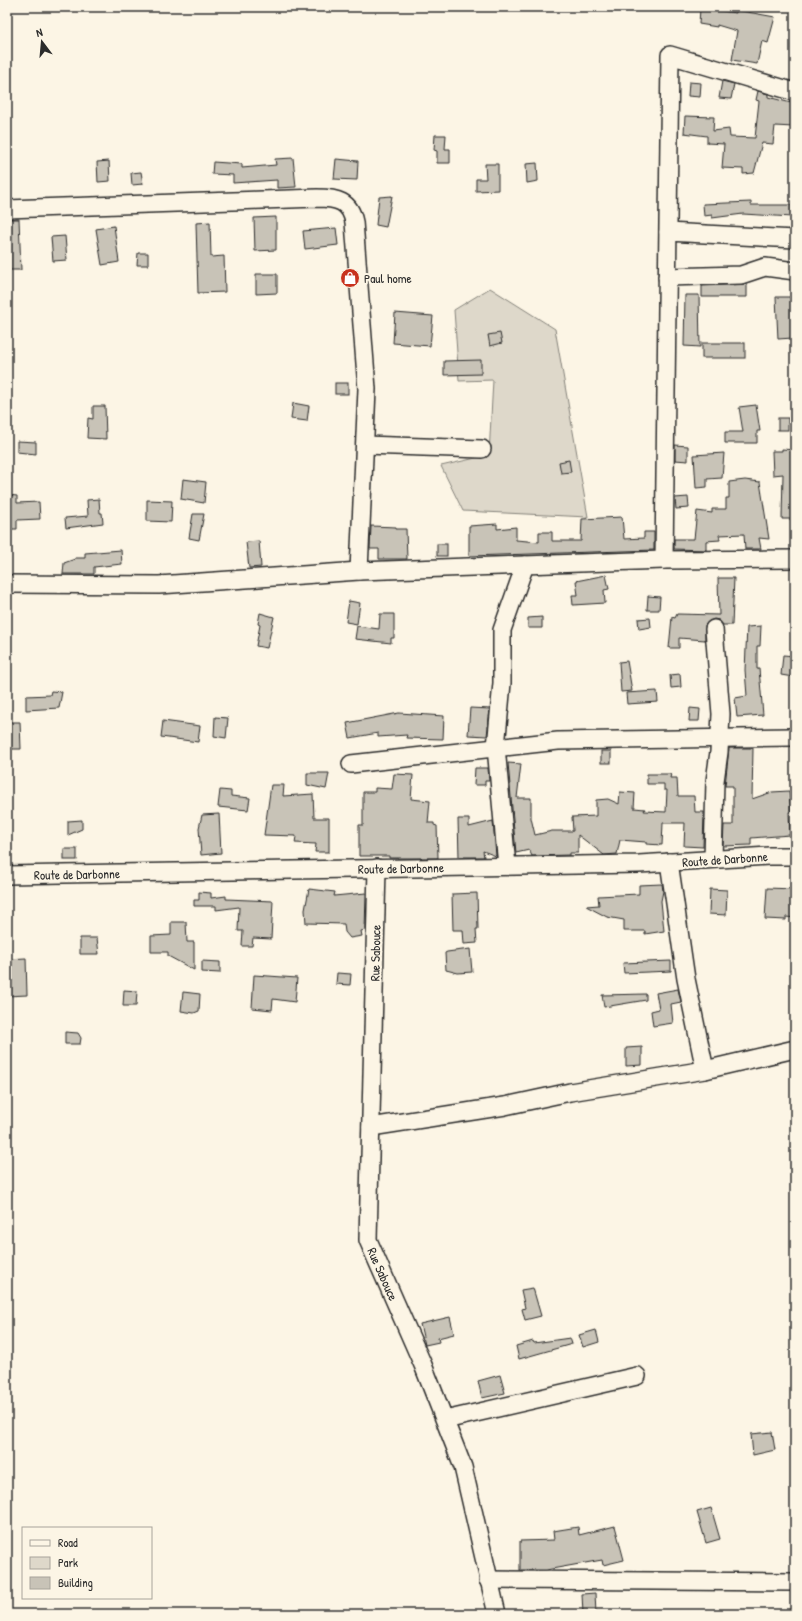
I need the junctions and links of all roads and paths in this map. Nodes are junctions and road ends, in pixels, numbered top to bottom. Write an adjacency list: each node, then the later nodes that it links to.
1 (795, 92): 3 (street)
2 (7, 209): 7 (street)
3 (668, 232): 4 (street); 6 (street)
4 (795, 239)
5 (795, 271): 6 (street)
6 (667, 277): 10 (street)
7 (364, 445): 8 (street); 12 (street)
8 (482, 449)
9 (795, 559): 10 (street)
10 (664, 560): 11 (street)
11 (525, 565): 12 (street); 17 (street)
12 (359, 571): 13 (street)
13 (7, 584)
14 (714, 629): 16 (street)
15 (793, 737): 16 (street)
16 (719, 738): 17 (street); 20 (street)
17 (496, 747): 18 (street); 22 (street)
18 (351, 764)
19 (795, 856): 20 (street, Route de Darbonne)
20 (713, 859): 21 (street, Route de Darbonne)
21 (670, 862): 22 (street, Route de Darbonne); 26 (street)
22 (507, 866): 23 (street, Route de Darbonne)
23 (377, 868): 24 (street, Route de Darbonne); 27 (street, Rue Sabouce)
24 (7, 875)
25 (795, 1049): 26 (street)
26 (705, 1070): 27 (street)
27 (371, 1127): 29 (street, Rue Sabouce)
28 (637, 1376): 29 (street)
29 (445, 1420): 30 (street, Rue Sabouce)
30 (488, 1580): 31 (street); 32 (street, Rue Sabouce)
31 (795, 1582)
32 (497, 1614)

